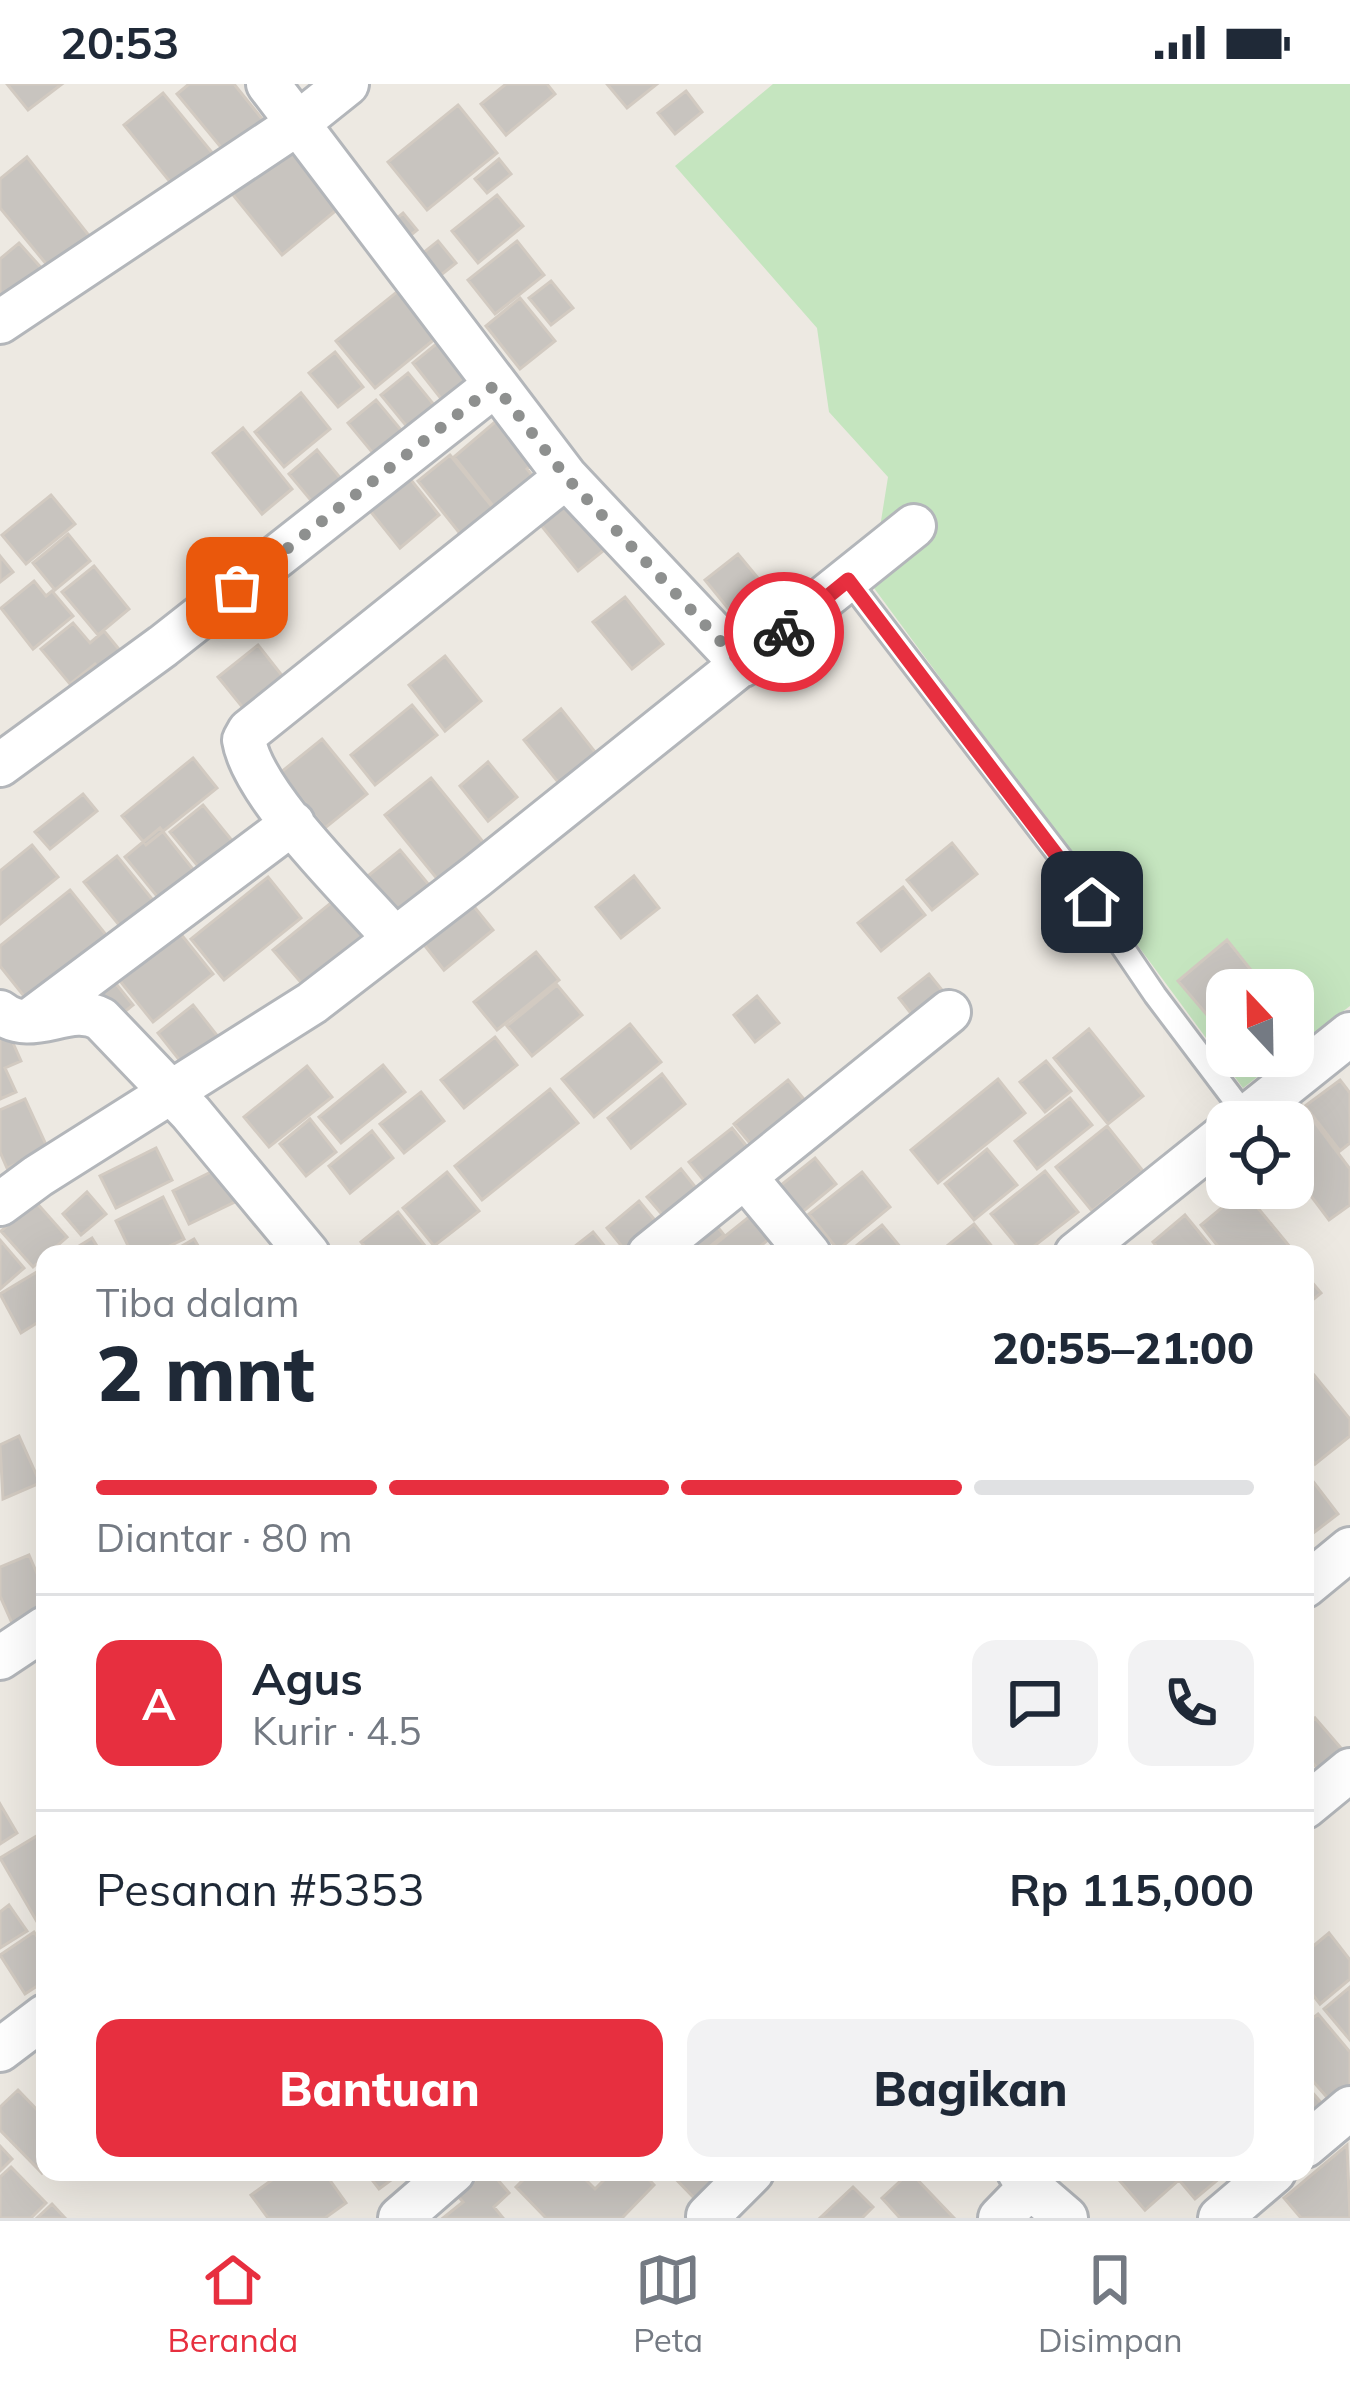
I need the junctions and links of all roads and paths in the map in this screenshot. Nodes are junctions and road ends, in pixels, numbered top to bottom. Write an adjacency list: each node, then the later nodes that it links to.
1 (268, 84): 3 (street)
2 (347, 84): 3 (street)
3 (297, 124): 4 (street); 5 (street)
4 (0, 322)
5 (495, 385): 6 (street); 10 (street)
6 (566, 477): 9 (street); 11 (street)
7 (914, 526): 8 (street)
8 (848, 580): 9 (street); 17 (lane)
9 (743, 665): 12 (street)
10 (0, 765)
11 (293, 823): 12 (street); 14 (street)
12 (395, 939): 16 (street)
13 (949, 1012): 20 (street)
14 (12, 1018): 16 (street)
15 (1350, 1034): 18 (street)
16 (172, 1092): 21 (street); 22 (street)
17 (1223, 1101)
18 (1267, 1101)
19 (1206, 1150): 25 (street)
20 (746, 1178): 23 (street); 24 (street)
21 (0, 1204)
22 (300, 1245)
23 (660, 1245)
24 (802, 1245)
25 (1087, 1245)
26 (36, 1634): 27 (street)
27 (0, 1658)
28 (1350, 1770): 29 (street)
29 (1314, 1800)
30 (36, 2023): 31 (street)
31 (0, 2050)
32 (1350, 2108): 33 (street)
33 (1314, 2138)
34 (443, 2181): 40 (street)
35 (743, 2181): 39 (street)
36 (1023, 2181): 41 (street)
37 (1025, 2181): 42 (street)
38 (1263, 2181): 43 (street)
39 (708, 2216)
40 (400, 2218)
41 (1000, 2218)
42 (1066, 2218)
43 (1220, 2218)

